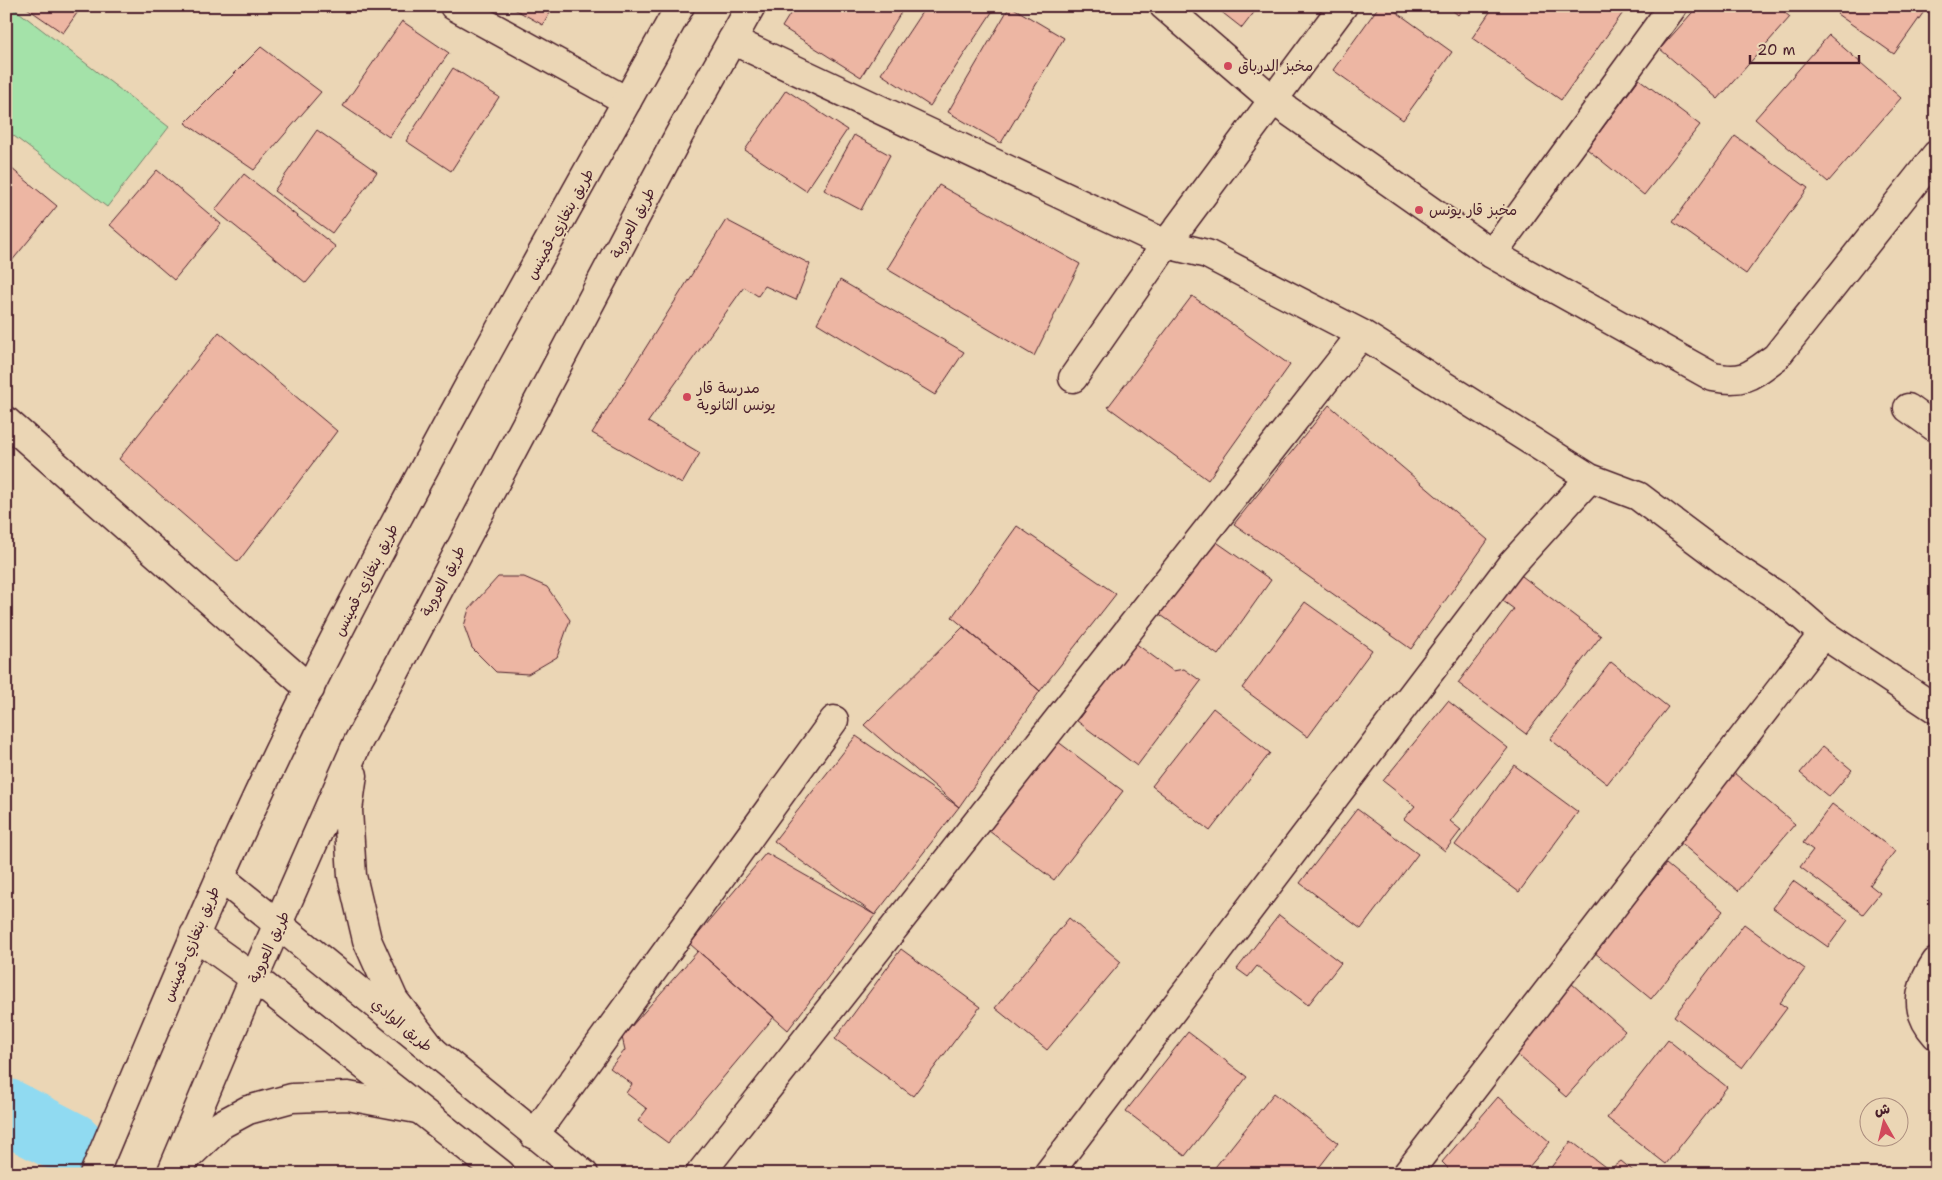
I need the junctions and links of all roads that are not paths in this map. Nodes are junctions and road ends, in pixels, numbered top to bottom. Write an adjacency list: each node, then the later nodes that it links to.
1 (454, 6): 9 (street)
2 (680, 6): 9 (street, طريق بنغازي-قمينس)
3 (751, 6): 7 (street, طريق العروبة)
4 (1164, 6): 8 (street)
5 (1343, 6): 8 (street)
6 (1673, 6): 12 (street)
7 (732, 40): 11 (street); 23 (street, طريق العروبة)
8 (1273, 100): 11 (street); 12 (street)
9 (627, 101): 20 (street, طريق بنغازي-قمينس)
10 (1936, 155): 12 (street)
11 (1166, 244): 13 (street); 14 (street)
12 (1492, 254)
13 (1362, 334): 18 (street); 37 (street)
14 (1074, 378)
15 (1908, 408): 17 (street)
16 (6, 421): 20 (street)
17 (1936, 428)
18 (1590, 478): 19 (street); 38 (street)
19 (1823, 634): 21 (street); 39 (street)
20 (310, 689): 24 (street, طريق بنغازي-قمينس)
21 (1936, 709)
22 (834, 720): 32 (street)
23 (357, 744): 25 (street, طريق العروبة); 30 (street)
24 (220, 876): 25 (street, طريق الوادي); 26 (street, طريق بنغازي-قمينس)
25 (279, 924): 28 (street, طريق العروبة); 30 (street, طريق الوادي)
26 (194, 935): 28 (street); 34 (street, طريق بنغازي-قمينس)
27 (1936, 962): 29 (street)
28 (254, 978): 31 (street); 33 (street, طريق العروبة)
29 (1936, 1034)
30 (434, 1052): 32 (street, طريق الوادي)
31 (417, 1109): 33 (street); 35 (street)
32 (534, 1135): 36 (street, طريق الوادي)
33 (171, 1173)
34 (94, 1174)
35 (501, 1174)
36 (584, 1174)
37 (700, 1174)
38 (1048, 1174)
39 (1407, 1174)

